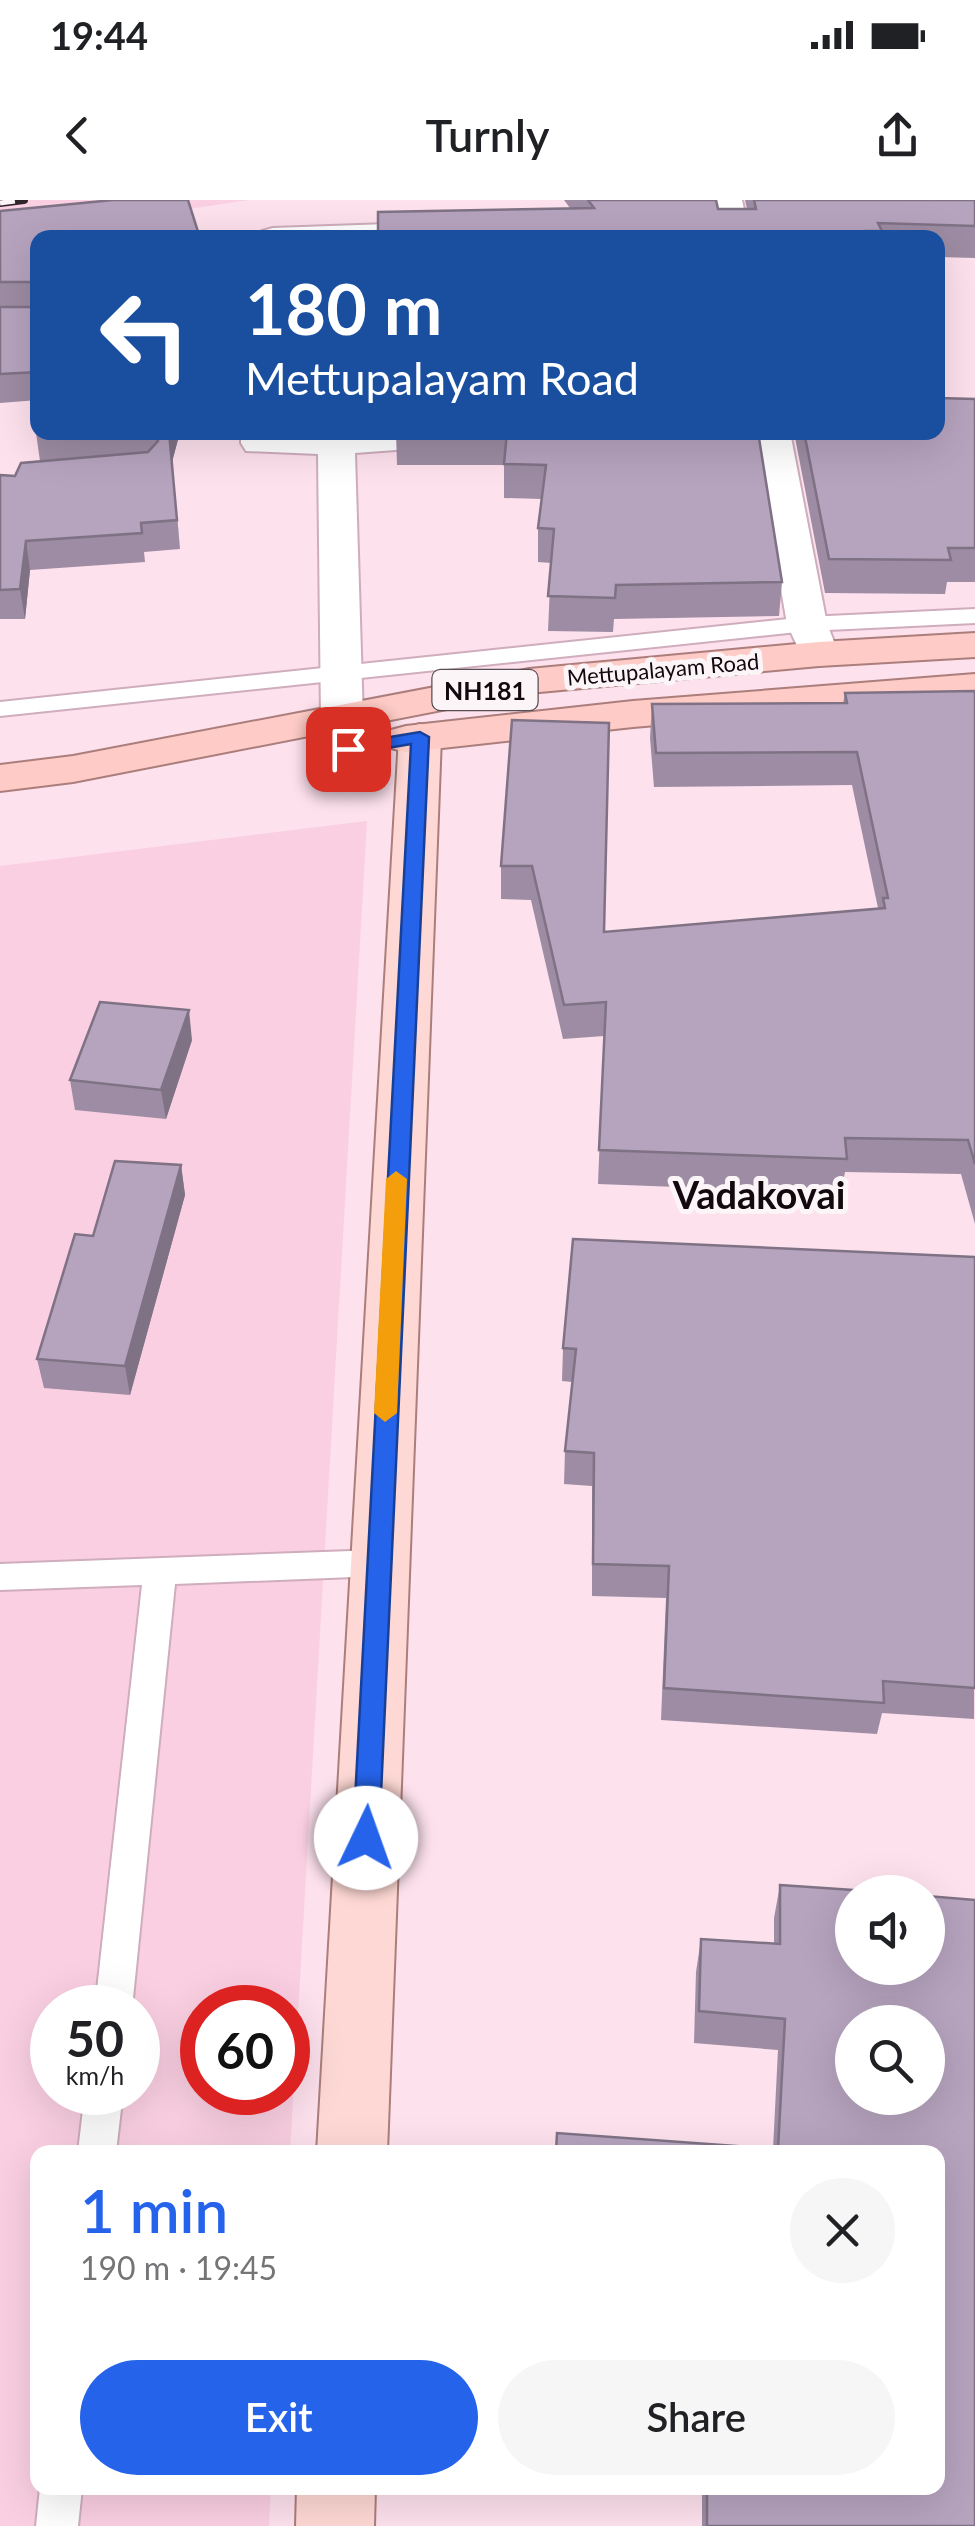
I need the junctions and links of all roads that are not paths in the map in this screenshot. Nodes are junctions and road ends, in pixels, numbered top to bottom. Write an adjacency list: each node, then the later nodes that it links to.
1 (726, 200): 4 (street)
2 (500, 230): 3 (street)
3 (557, 230)
4 (732, 230)
5 (258, 440): 8 (street)
6 (378, 440): 8 (street)
7 (774, 440): 10 (street)
8 (336, 443): 12 (street)
9 (975, 616): 10 (lane)
10 (813, 639): 11 (highway, Mettupalayam Road / NH181); 12 (lane); 15 (highway, Mettupalayam Road / NH181)
11 (975, 646)
12 (341, 674): 14 (lane); 15 (street)
13 (975, 686): 16 (highway, Mettupalayam Road / NH181)
14 (0, 709)
15 (342, 719): 18 (highway, Mettupalayam Road / NH181)
16 (420, 737): 20 (highway, Mettupalayam Road / NH181); 21 (main road)
17 (0, 764): 18 (main road)
18 (72, 769): 19 (highway, Mettupalayam Road / NH181)
19 (0, 778)
20 (0, 804)
21 (378, 1563): 22 (lane); 27 (main road)
22 (160, 1572): 23 (lane); 24 (lane)
23 (0, 1577)
24 (115, 1985)
25 (101, 2115): 26 (lane)
26 (98, 2145)
27 (352, 2145)
28 (60, 2495): 30 (lane)
29 (336, 2495): 31 (main road)
30 (57, 2526)
31 (335, 2526)

